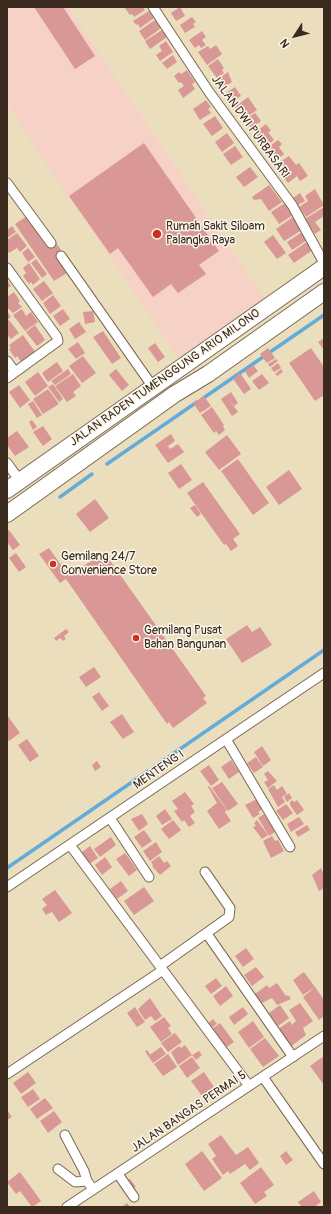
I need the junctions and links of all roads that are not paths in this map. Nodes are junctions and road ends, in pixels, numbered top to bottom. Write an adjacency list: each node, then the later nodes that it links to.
1 (153, 7): 5 (street, JALAN DWI PURBASARI)
2 (7, 183): 3 (street)
3 (51, 243)
4 (61, 256): 14 (street)
5 (324, 263)
6 (324, 267): 9 (highway, JALAN RADEN TUMENGGUNG ARIO MILONO)
7 (7, 268): 11 (street)
8 (324, 292): 12 (highway, JALAN RADEN TUMENGGUNG ARIO MILONO)
9 (196, 357): 12 (highway); 14 (highway, JALAN RADEN TUMENGGUNG ARIO MILONO)
10 (7, 361): 11 (street)
11 (15, 372): 13 (street)
12 (208, 374): 17 (highway, JALAN RADEN TUMENGGUNG ARIO MILONO)
13 (7, 378)
14 (153, 387): 16 (highway, JALAN RADEN TUMENGGUNG ARIO MILONO)
15 (7, 463): 16 (street)
16 (13, 485)
17 (7, 514)
18 (324, 673): 19 (street, MENTENG I)
19 (226, 739): 20 (street, MENTENG I); 22 (street)
20 (110, 818): 21 (street, MENTENG I); 24 (street)
21 (70, 845): 25 (street, MENTENG I); 27 (street)
22 (290, 847)
23 (205, 872): 26 (street)
24 (149, 877)
25 (7, 887)
26 (207, 934): 27 (street); 29 (street)
27 (162, 968): 30 (street); 32 (street)
28 (324, 1036): 29 (street, JALAN BANGAS PERMAI 5)
29 (294, 1056): 31 (street, JALAN BANGAS PERMAI 5)
30 (7, 1074)
31 (263, 1077): 32 (street, JALAN BANGAS PERMAI 5); 34 (street)
32 (249, 1086): 36 (street, JALAN BANGAS PERMAI 5)
33 (65, 1135): 37 (street)
34 (324, 1164)
35 (58, 1169): 37 (street)
36 (118, 1174): 38 (street, JALAN BANGAS PERMAI 5); 39 (street)
37 (87, 1181): 38 (street)
38 (93, 1189): 40 (street, JALAN BANGAS PERMAI 5)
39 (134, 1198)
40 (67, 1207)

